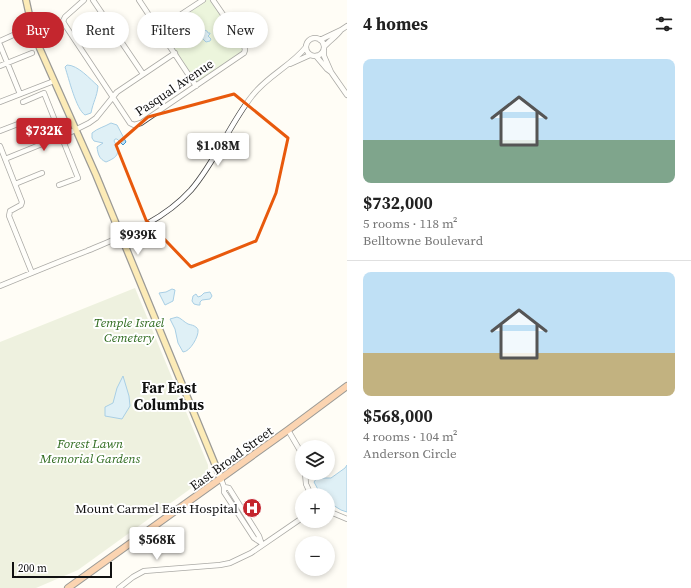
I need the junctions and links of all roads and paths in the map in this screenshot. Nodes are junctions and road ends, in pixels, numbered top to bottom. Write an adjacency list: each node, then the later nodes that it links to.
1 (26, 0): 27 (main road)
2 (84, 0): 31 (street)
3 (93, 0): 26 (street)
4 (140, 0): 7 (street)
5 (203, 0): 8 (street)
6 (213, 0): 28 (street, Pasqual Avenue)
7 (148, 12)
8 (185, 12)
9 (347, 26): 10 (street)
10 (341, 30): 12 (street); 17 (street)
11 (12, 36): 13 (street)
12 (320, 40): 15 (street); 17 (street)
13 (0, 41)
14 (0, 45): 22 (street)
15 (306, 47): 20 (street); 23 (street)
16 (172, 48): 19 (street)
17 (324, 49): 21 (street); 25 (street)
18 (32, 53): 22 (street)
19 (175, 53): 26 (street); 28 (street)
20 (310, 55): 21 (street); 23 (street)
21 (316, 56): 25 (street)
22 (7, 63): 24 (street); 29 (street)
23 (288, 64): 43 (street)
24 (0, 66)
25 (332, 72): 30 (street)
26 (143, 74): 31 (street)
27 (54, 81): 29 (street); 35 (main road)
28 (196, 86): 31 (street, Pasqual Avenue)
29 (20, 94): 32 (street)
30 (347, 96)
31 (112, 97): 35 (street)
32 (0, 102)
33 (23, 102): 37 (street)
34 (18, 124): 36 (street)
35 (76, 130): 37 (street); 43 (main road)
36 (0, 132)
37 (62, 136): 39 (street); 42 (street)
38 (0, 146): 39 (street)
39 (5, 159): 41 (street)
40 (42, 172): 41 (street)
41 (15, 184): 44 (street)
42 (59, 185)
43 (121, 238): 44 (street); 49 (main road)
44 (32, 273): 45 (street)
45 (0, 286)
46 (347, 386): 47 (highway, East Broad Street)
47 (288, 430): 48 (street); 49 (highway, East Broad Street)
48 (295, 441)
49 (221, 479): 53 (street); 54 (highway, East Broad Street)
50 (335, 514): 51 (street)
51 (347, 519)
52 (295, 522): 53 (street)
53 (261, 544): 57 (street)
54 (86, 576): 55 (highway, East Broad Street); 56 (highway)
55 (68, 588)
56 (74, 588)
57 (119, 588)

